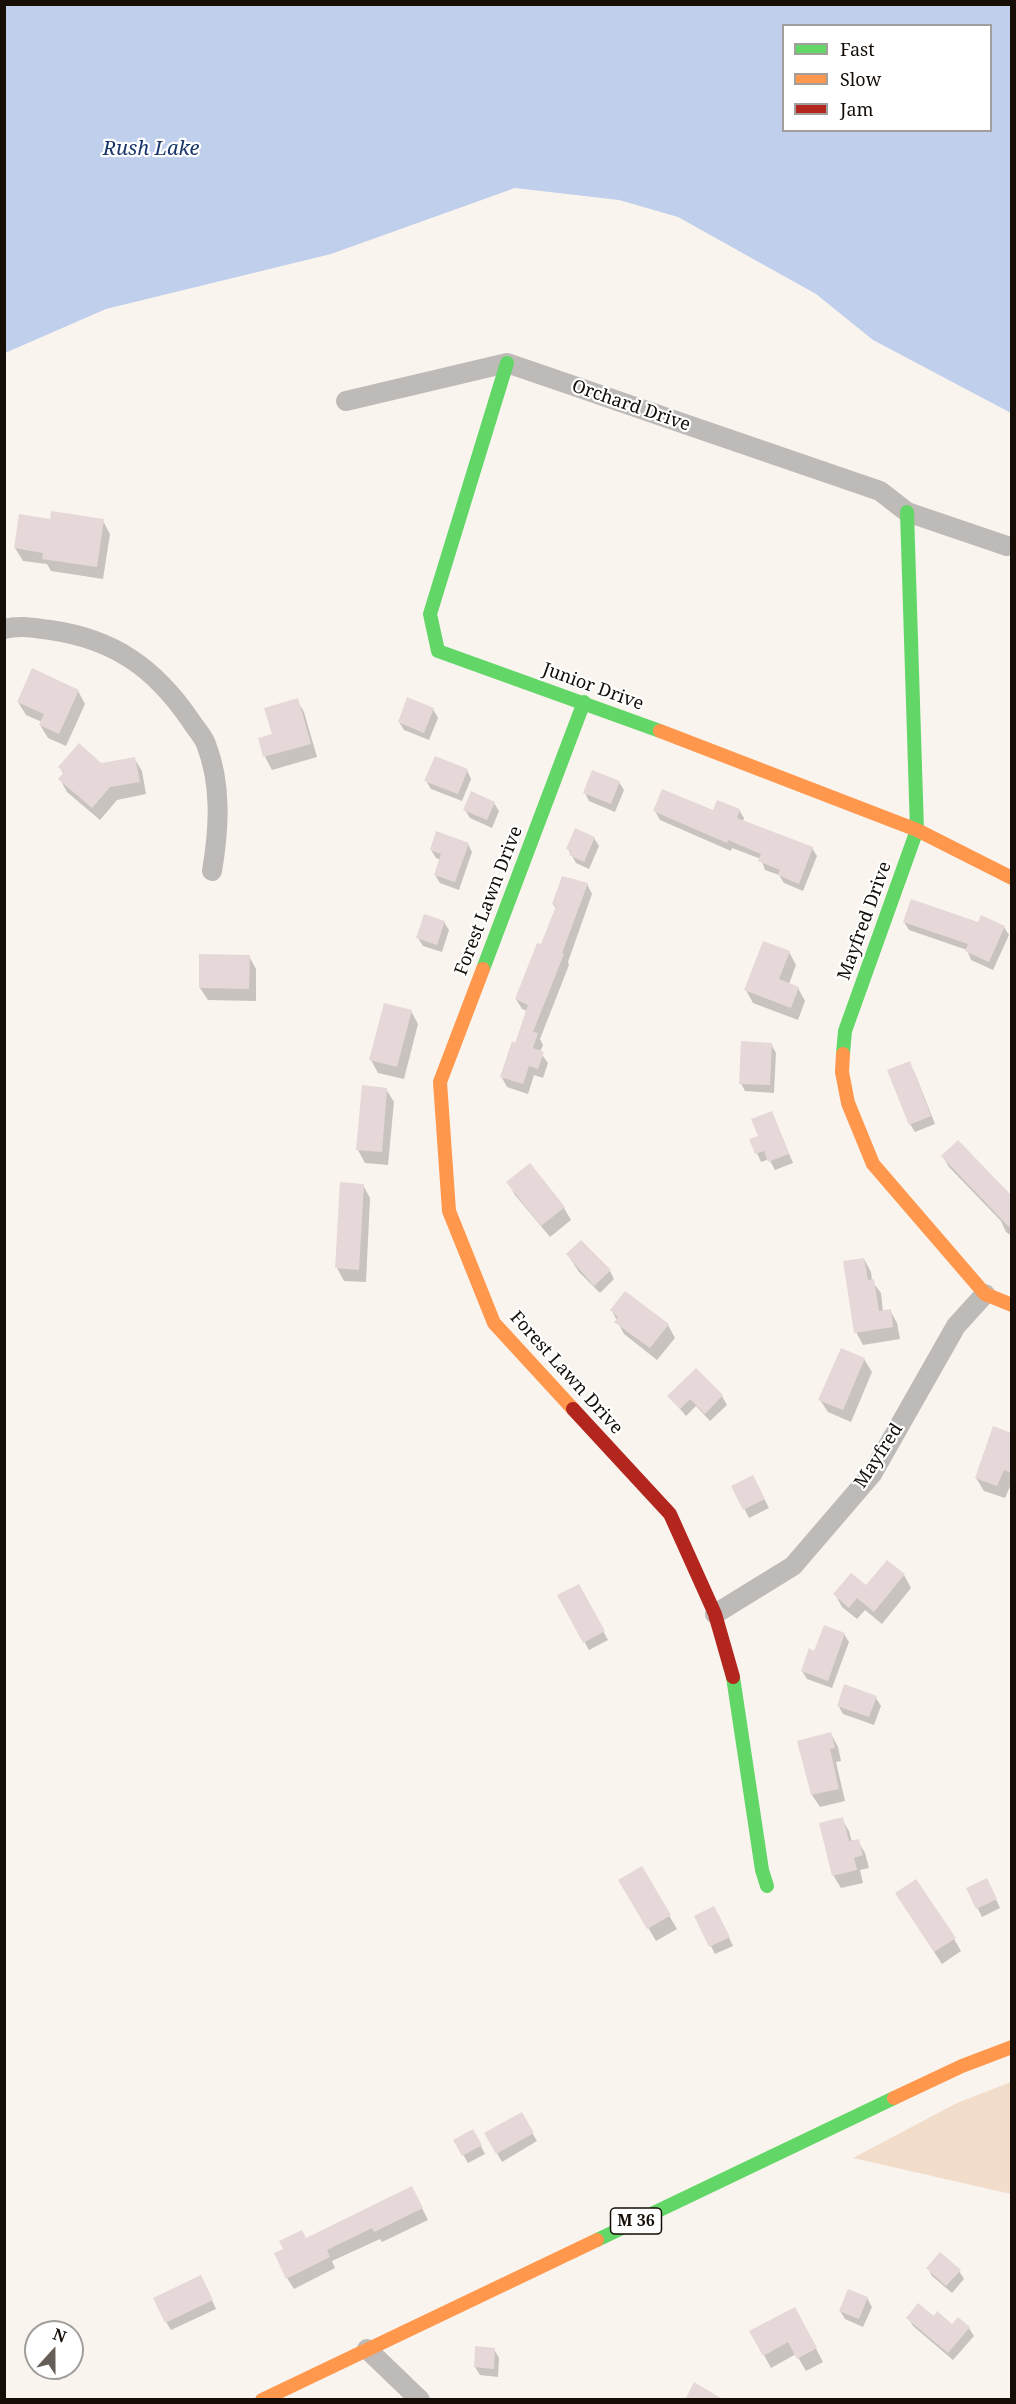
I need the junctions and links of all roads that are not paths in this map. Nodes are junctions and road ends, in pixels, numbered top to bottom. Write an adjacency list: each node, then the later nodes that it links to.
1 (507, 363): 2 (street); 3 (street, Orchard Drive); 6 (street, Junior Drive)
2 (346, 401)
3 (907, 512): 4 (street, Orchard Drive); 7 (street, Mayfred Drive)
4 (1007, 546)
5 (4, 629): 8 (street)
6 (584, 702): 7 (street, Junior Drive); 12 (street, Forest Lawn Drive)
7 (917, 830): 9 (street, Junior Drive); 10 (street, Mayfred Drive)
8 (212, 871)
9 (1011, 878)
10 (985, 1294): 11 (street); 12 (street, Mayfred)
11 (1011, 1305)
12 (715, 1614): 13 (street, Forest Lawn Drive)
13 (767, 1886)
14 (1011, 2047): 15 (street, M 36)
15 (367, 2349): 16 (street, M 36); 17 (street)
16 (262, 2400)
17 (420, 2400)

